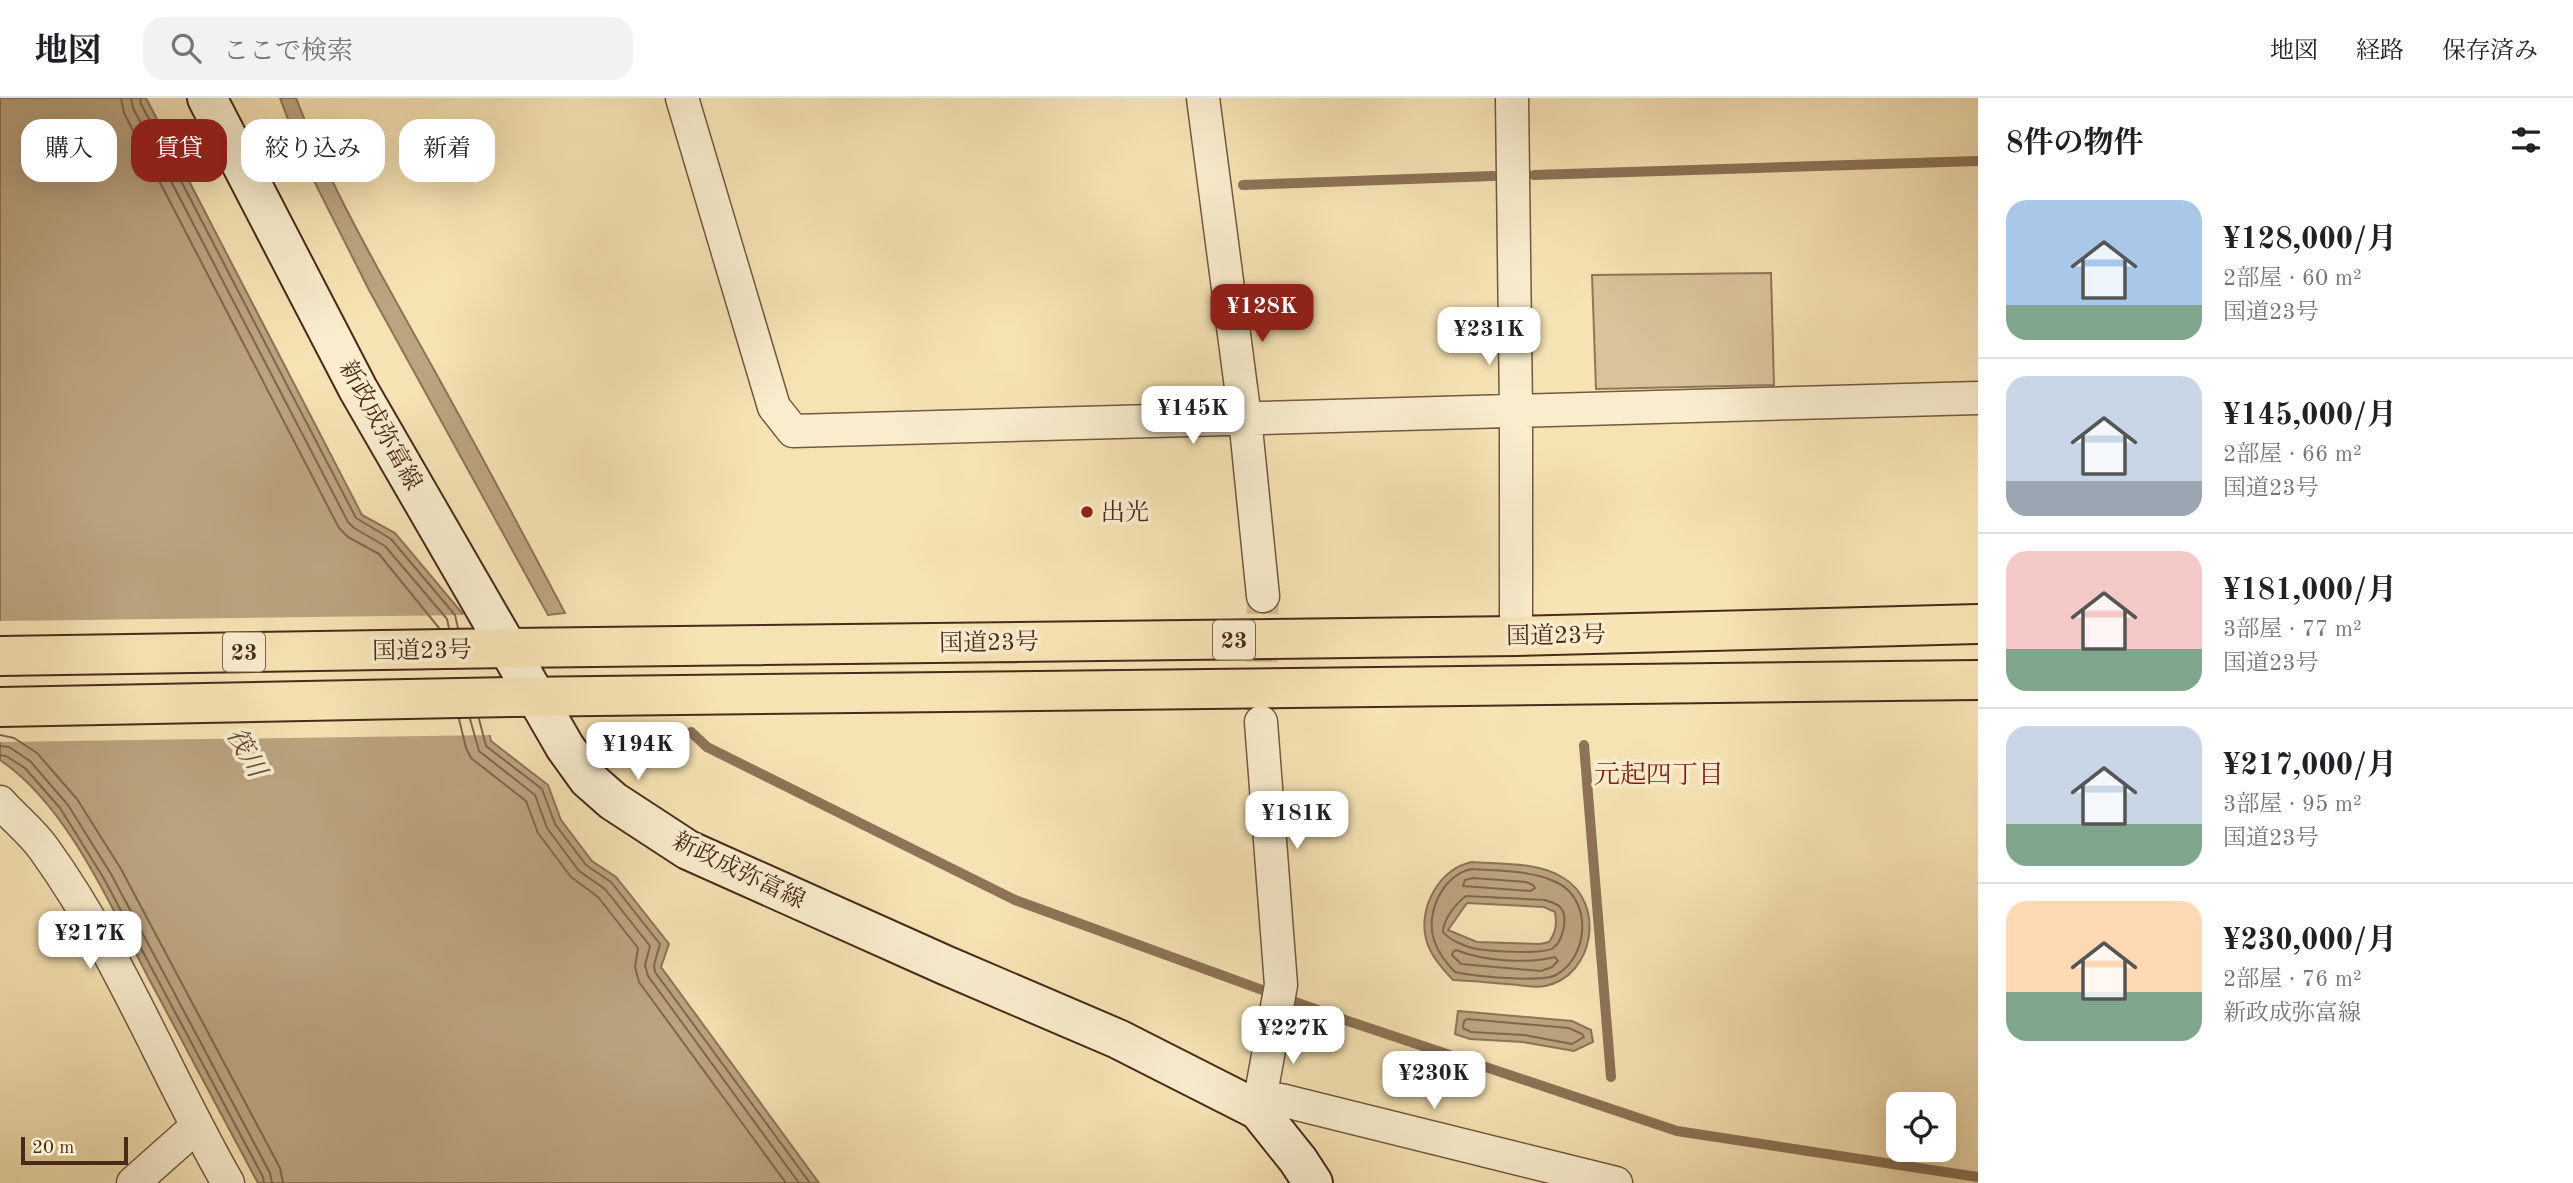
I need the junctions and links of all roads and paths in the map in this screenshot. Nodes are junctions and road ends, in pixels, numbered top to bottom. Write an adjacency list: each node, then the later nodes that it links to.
1 (207, 98): 11 (main road, 新政成弥富線)
2 (682, 98): 7 (street)
3 (1203, 98): 7 (street)
4 (1512, 98): 6 (street)
5 (1978, 398): 6 (street)
6 (1516, 411): 7 (street); 10 (street)
7 (1245, 418): 8 (street)
8 (1263, 596)
9 (1978, 624): 10 (highway, 国道23号 / 23)
10 (1516, 636): 11 (highway, 国道23号 / 23)
11 (499, 648): 12 (highway, 国道23号 / 23); 14 (main road, 新政成弥富線)
12 (0, 656)
13 (1978, 680): 14 (highway, 国道23号 / 23)
14 (526, 698): 15 (highway, 国道23号 / 23); 18 (main road, 新政成弥富線)
15 (0, 707)
16 (1261, 722): 18 (street)
17 (0, 802): 19 (street)
18 (1258, 1110): 22 (main road, 新政成弥富線); 23 (street)
19 (196, 1127): 20 (street); 21 (street)
20 (133, 1183)
21 (228, 1183)
22 (1313, 1183)
23 (1616, 1183)

